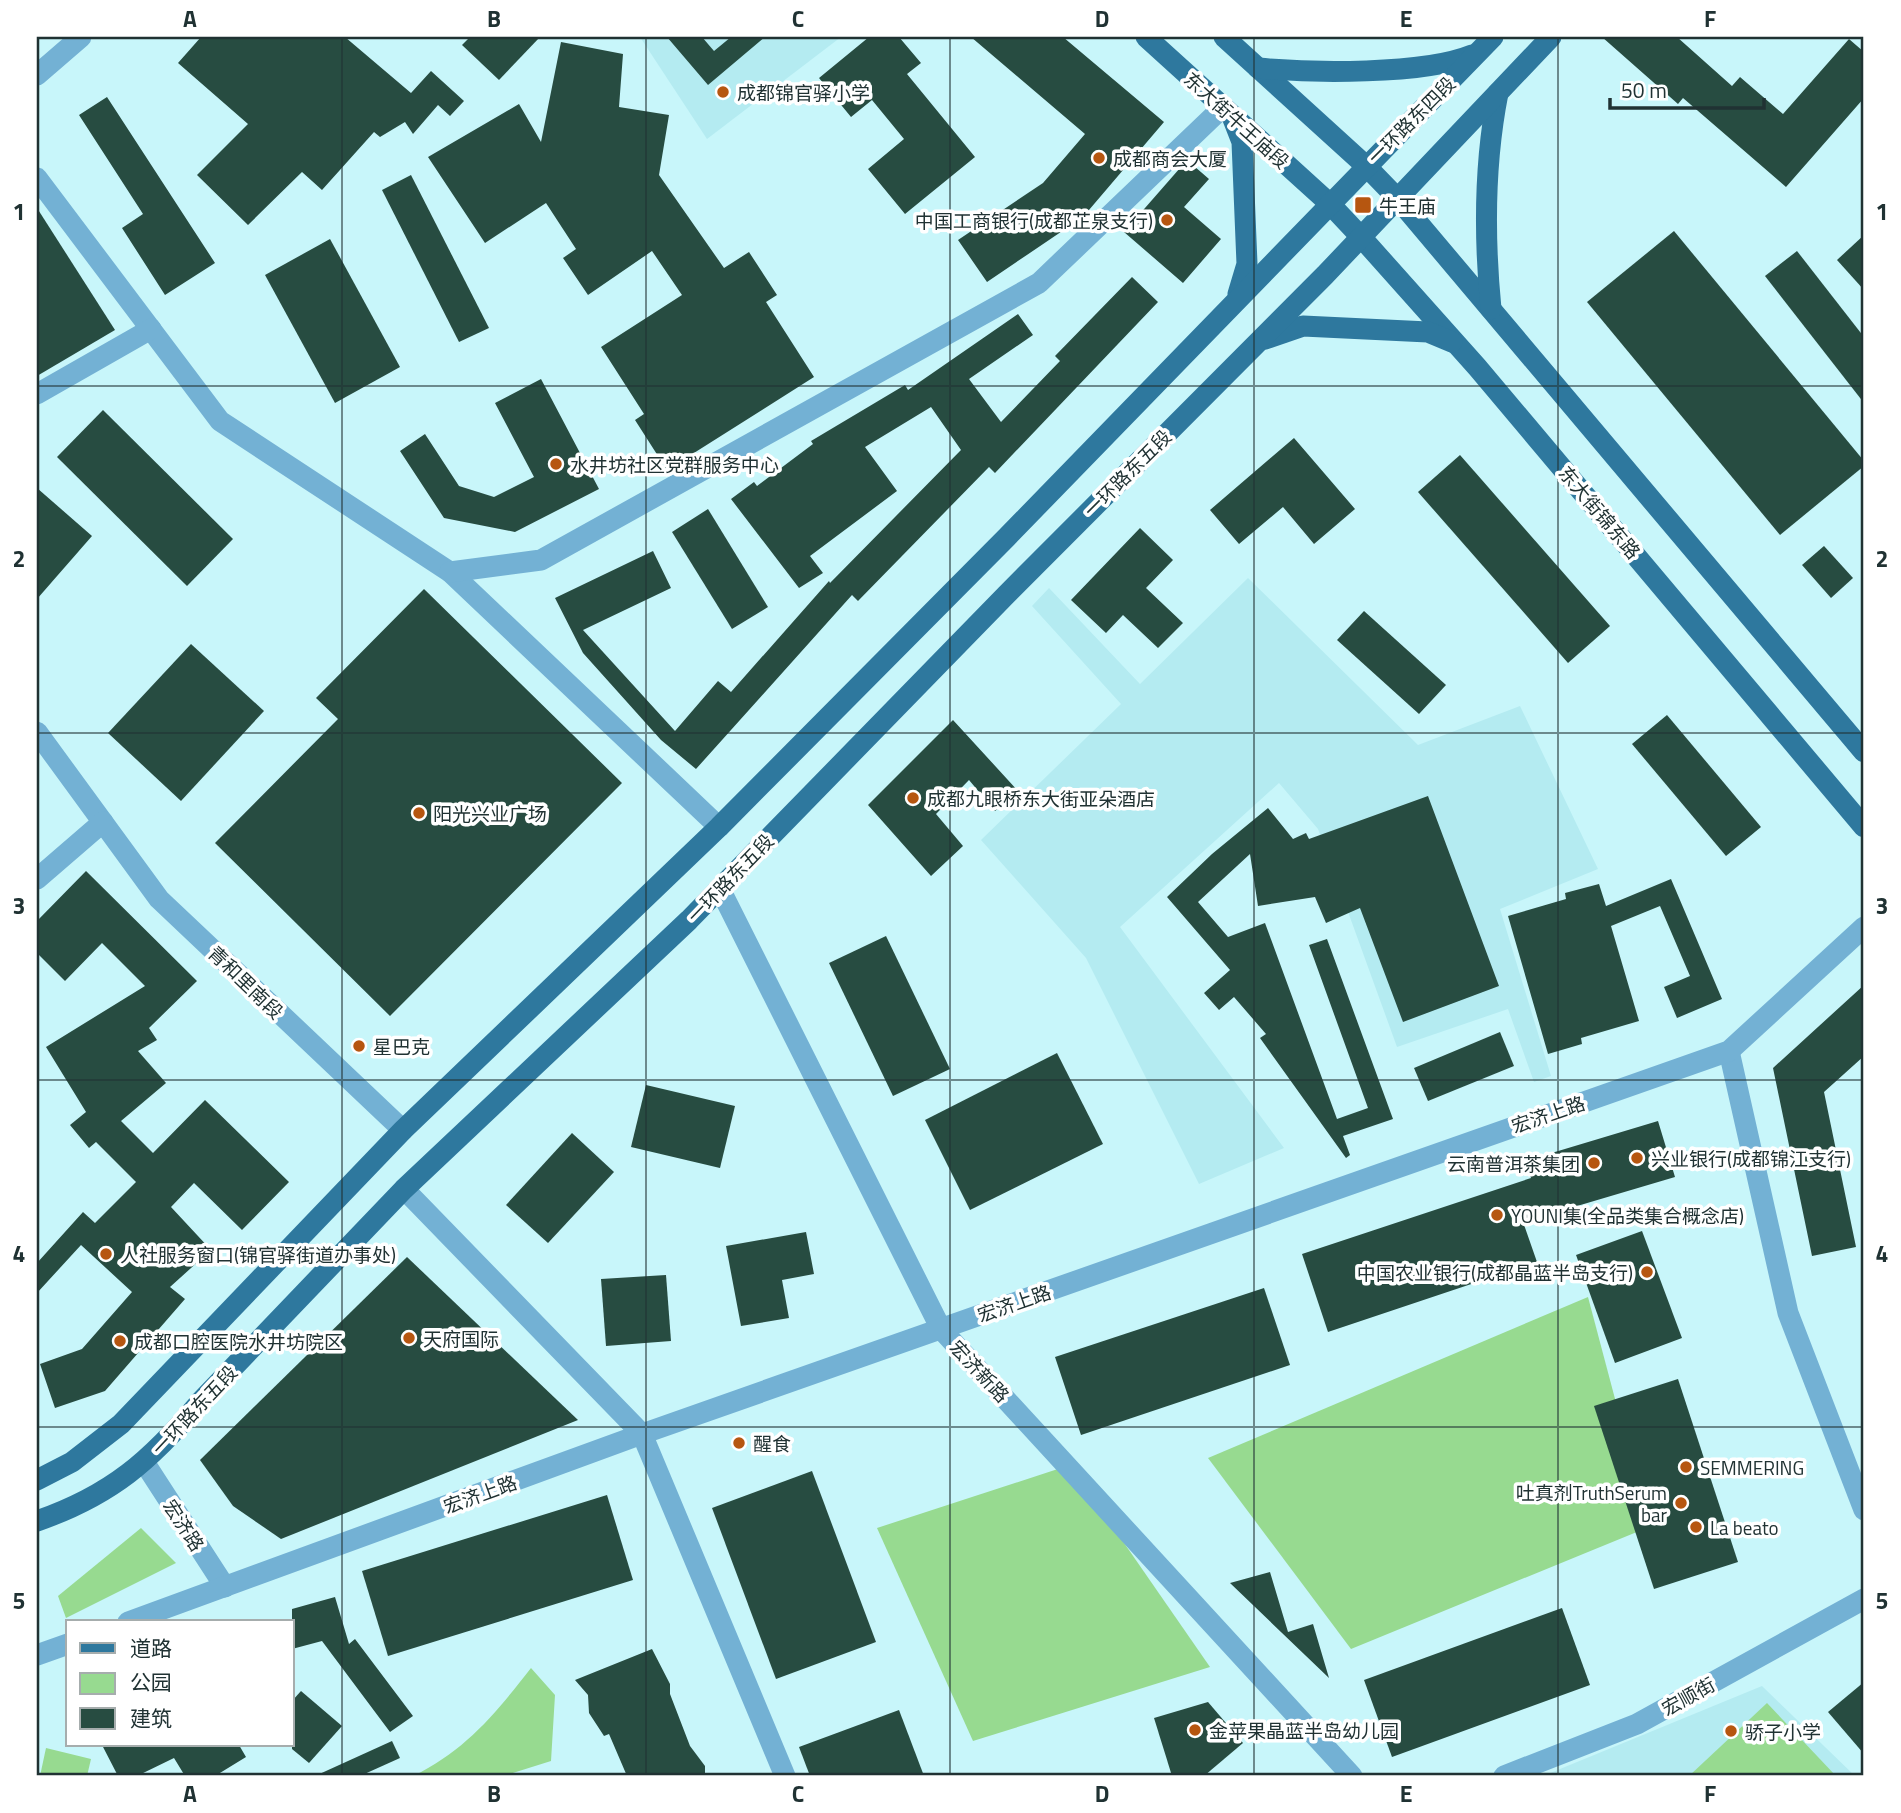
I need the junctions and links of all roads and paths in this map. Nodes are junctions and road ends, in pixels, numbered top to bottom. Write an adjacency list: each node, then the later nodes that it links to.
1 (81, 37): 8 (street)
2 (1146, 37): 10 (main road, 东大街牛王庙段)
3 (1224, 37): 7 (main road)
4 (1493, 37): 6 (main road, 一环路东四段)
5 (1551, 37): 9 (main road)
6 (1477, 53): 7 (main road); 11 (main road, 一环路东四段)
7 (1258, 68): 11 (main road)
8 (37, 75)
9 (1498, 93): 13 (main road); 17 (main road)
10 (1227, 111): 14 (main road, 东大街牛王庙段); 16 (main road); 22 (street)
11 (1366, 166): 13 (main road); 14 (main road, 一环路东四段)
12 (37, 178): 18 (street)
13 (1398, 199): 15 (main road, 一环路东五段); 17 (main road)
14 (1329, 203): 15 (main road, 东大街锦东路); 16 (main road)
15 (1361, 237): 19 (main road, 一环路东五段); 20 (main road, 东大街锦东路)
16 (1237, 298): 26 (main road)
17 (1491, 309): 24 (main road)
18 (150, 329): 21 (street); 22 (street)
19 (1259, 340): 20 (main road); 29 (main road, 一环路东五段)
20 (1457, 345): 27 (main road, 东大街锦东路)
21 (37, 394)
22 (450, 572): 26 (street)
23 (37, 732): 25 (street, 青和里南段)
24 (1864, 752)
25 (103, 822): 28 (street); 32 (street, 青和里南段)
26 (719, 827): 32 (main road)
27 (1864, 827)
28 (37, 879)
29 (720, 888): 33 (main road, 一环路东五段); 34 (street, 宏济新路)
30 (1864, 927): 31 (street, 宏济上路)
31 (1729, 1051): 34 (street, 宏济上路); 38 (street)
32 (402, 1130): 37 (main road)
33 (404, 1189): 35 (street); 36 (main road, 一环路东五段)
34 (941, 1329): 35 (street, 宏济上路); 48 (street, 宏济新路)
35 (642, 1434): 42 (street, 宏济上路); 47 (street)
36 (144, 1462): 39 (main road, 一环路东五段); 42 (street, 宏济路)
37 (43, 1475)
38 (1864, 1510)
39 (65, 1511): 40 (main road, 一环路东五段); 41 (main road)
40 (37, 1521)
41 (37, 1536)
42 (225, 1587): 44 (street, 宏济上路)
43 (1864, 1599): 49 (street, 宏顺街)
44 (134, 1620)
45 (66, 1645): 46 (street)
46 (37, 1655)
47 (785, 1776)
48 (1353, 1776)
49 (1504, 1776)

